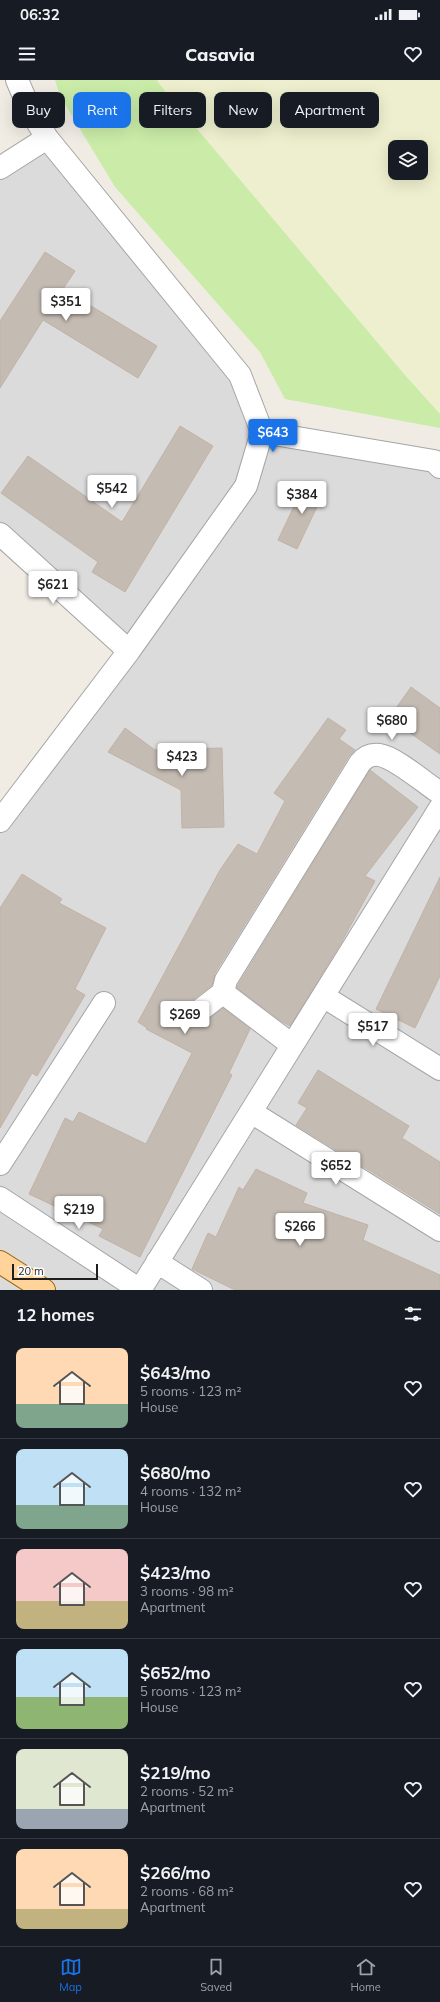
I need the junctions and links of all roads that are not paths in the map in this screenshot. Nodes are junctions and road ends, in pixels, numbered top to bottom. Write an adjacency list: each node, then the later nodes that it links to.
1 (17, 80): 2 (street)
2 (47, 138): 3 (street); 4 (street)
3 (0, 168)
4 (262, 432): 5 (street); 7 (street)
5 (440, 467)
6 (0, 534): 7 (street)
7 (128, 650): 10 (street)
8 (440, 794): 11 (street)
9 (440, 808): 12 (street)
10 (0, 821)
11 (225, 991): 14 (street); 15 (street)
12 (323, 996): 15 (street); 16 (street)
13 (104, 1003): 18 (street)
14 (194, 1015)
15 (292, 1045): 17 (street)
16 (440, 1069)
17 (251, 1112): 20 (street); 22 (street)
18 (0, 1164)
19 (0, 1198): 22 (street)
20 (440, 1230)
21 (0, 1262): 23 (main road)
22 (157, 1262): 24 (street)
23 (44, 1290)
24 (201, 1290)

